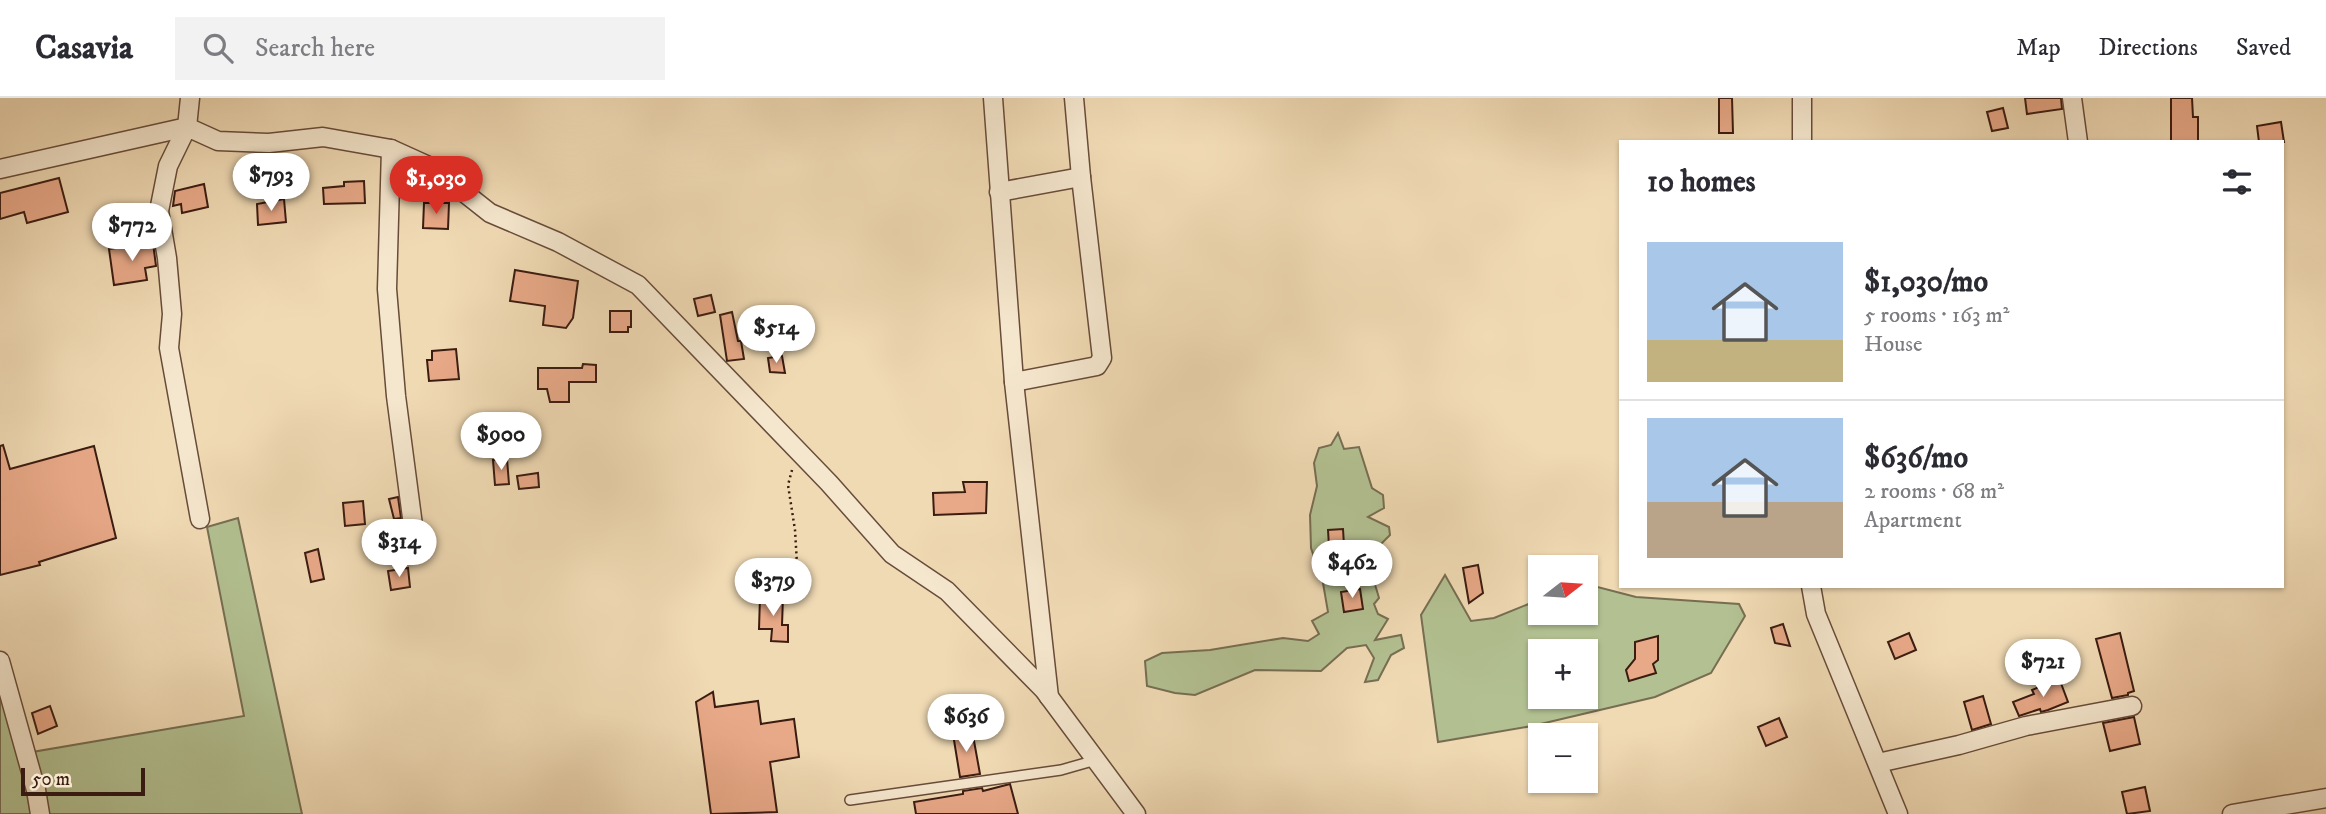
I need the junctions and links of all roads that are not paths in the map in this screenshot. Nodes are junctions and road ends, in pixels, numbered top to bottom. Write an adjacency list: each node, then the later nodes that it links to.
1 (190, 98): 6 (street)
2 (993, 98): 12 (street)
3 (1074, 98): 11 (street)
4 (1801, 98): 7 (street)
5 (2071, 98): 8 (street)
6 (187, 127): 9 (street); 10 (street); 14 (street)
7 (1802, 140)
8 (2078, 140)
9 (391, 149): 15 (street); 18 (street)
10 (0, 169)
11 (1081, 177): 12 (street); 13 (street)
12 (999, 192): 13 (street)
13 (1014, 382): 18 (street)
14 (200, 519)
15 (416, 548)
16 (1811, 588): 21 (street)
17 (0, 661): 24 (street)
18 (1049, 697): 20 (street)
19 (2132, 706): 21 (street)
20 (1096, 760): 23 (lane); 25 (street)
21 (1878, 763): 26 (street)
22 (2326, 798): 27 (street)
23 (850, 800)
24 (40, 814)
25 (1136, 814)
26 (1898, 814)
27 (2232, 814)

